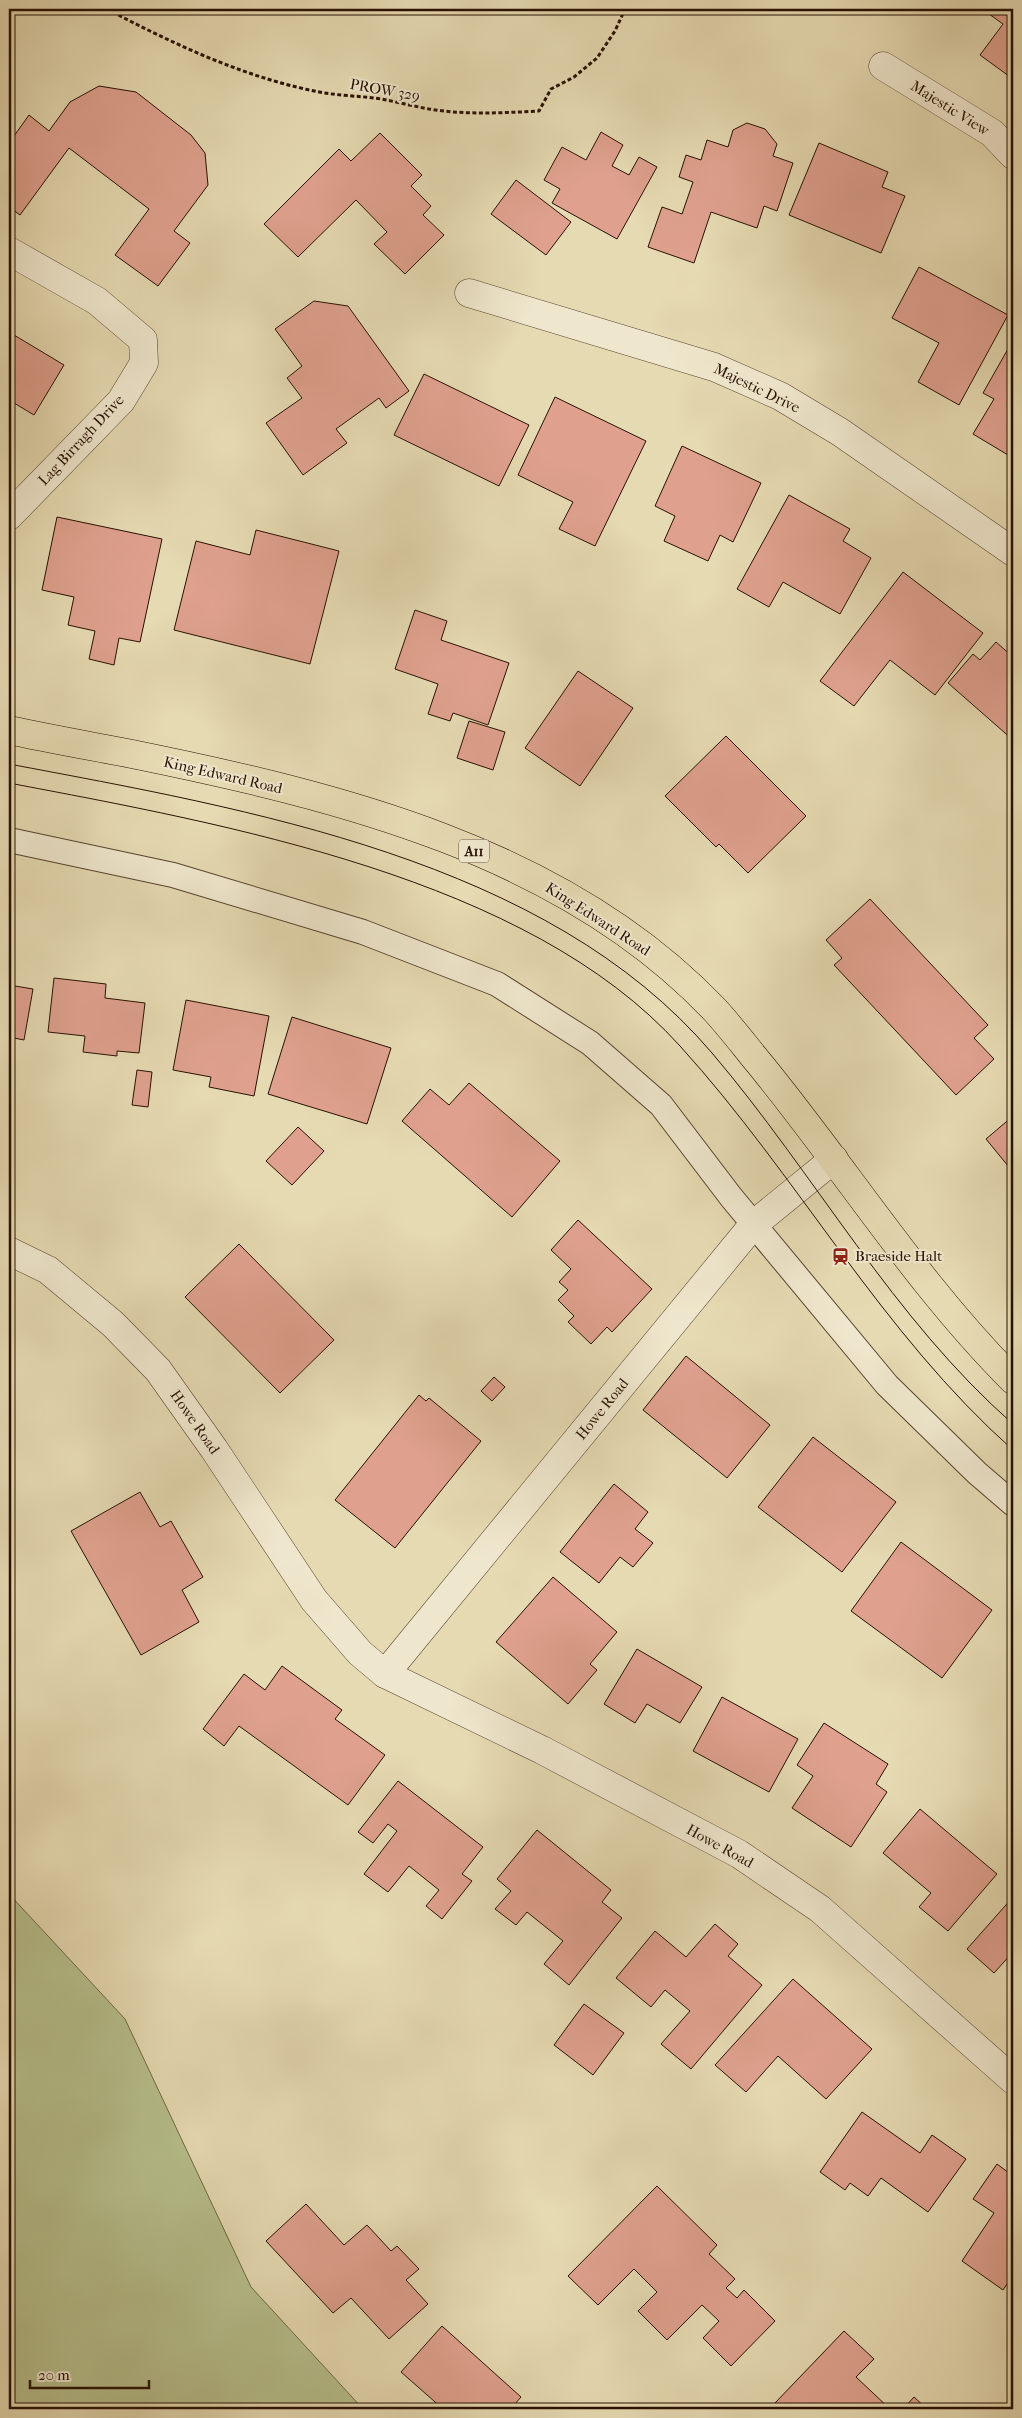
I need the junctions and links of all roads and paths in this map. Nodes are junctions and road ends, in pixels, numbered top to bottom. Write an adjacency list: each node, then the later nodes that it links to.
1 (106, 9): 2 (path, PROW 329)
2 (625, 9)
3 (883, 66): 4 (street, Majestic View)
4 (1013, 155)
5 (9, 251): 7 (street, Lag Birragh Drive)
6 (469, 293): 8 (street, Majestic Drive)
7 (9, 516)
8 (1013, 552)
9 (9, 730): 11 (main road, King Edward Road / A11)
10 (9, 840): 12 (lane)
11 (834, 1159): 12 (street, Howe Road); 14 (main road, King Edward Road / A11)
12 (753, 1225): 15 (lane); 16 (street, Howe Road)
13 (9, 1251): 16 (street, Howe Road)
14 (1013, 1380)
15 (1013, 1504)
16 (386, 1674): 17 (street, Howe Road)
17 (1013, 2080)

